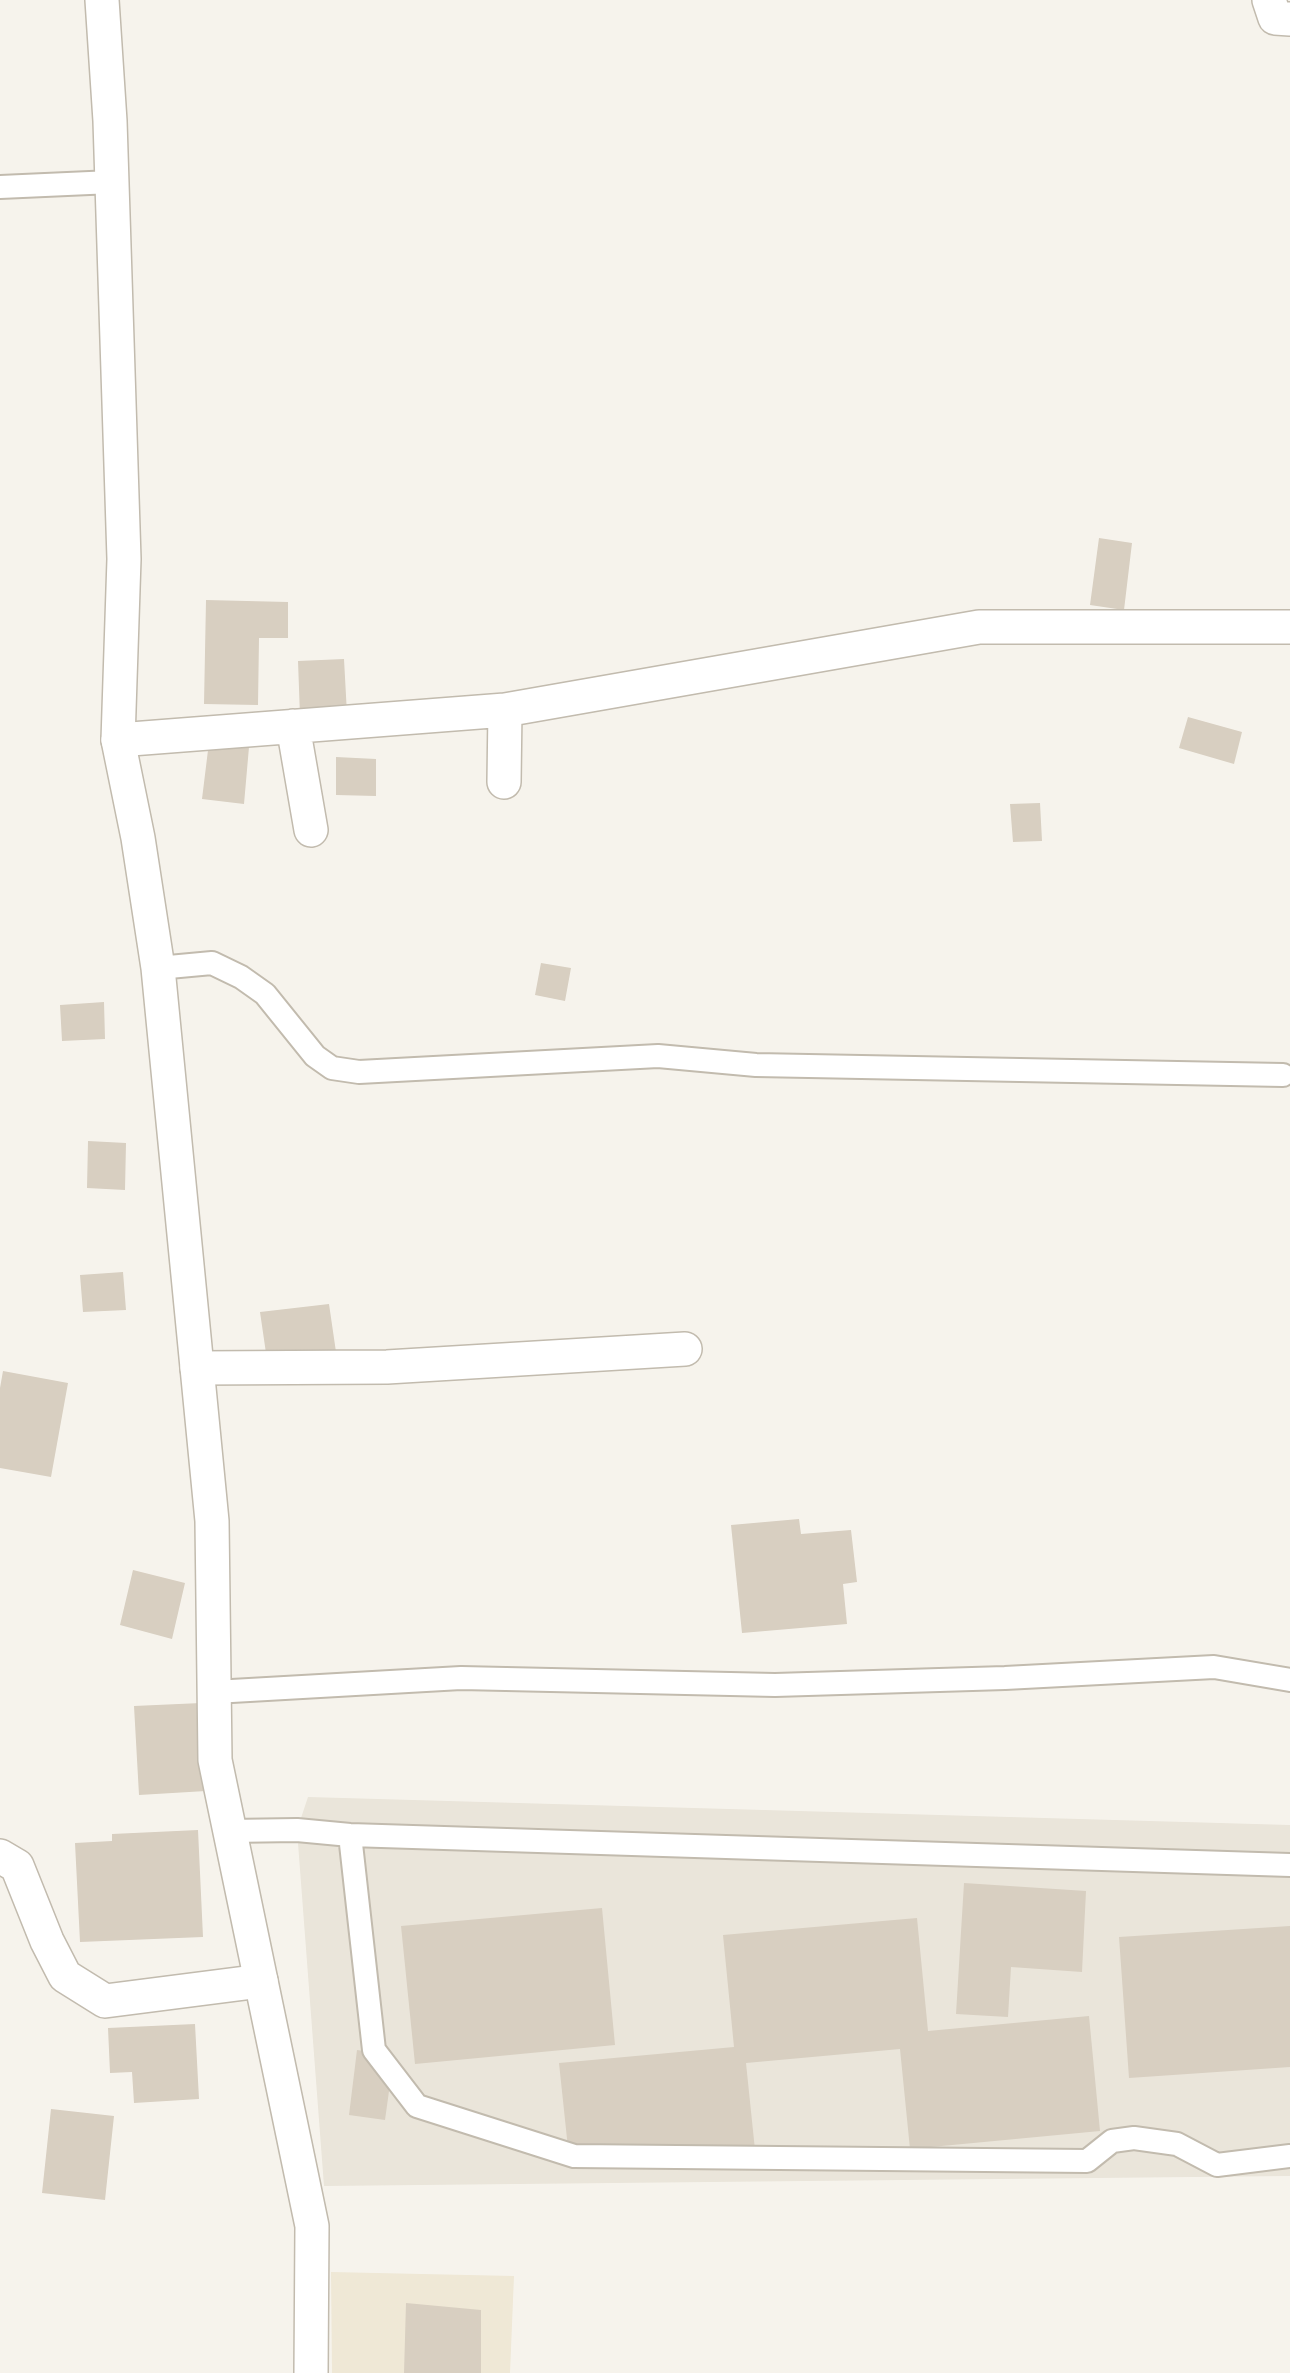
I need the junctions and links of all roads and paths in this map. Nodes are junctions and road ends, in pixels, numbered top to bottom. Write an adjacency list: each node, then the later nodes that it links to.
1 (102, 0): 4 (street)
2 (1269, 0): 3 (street)
3 (1290, 19)
4 (112, 182): 5 (lane); 9 (street)
5 (0, 188)
6 (1290, 627): 7 (street)
7 (505, 710): 8 (street); 10 (street)
8 (293, 726): 9 (street); 11 (street)
9 (118, 740): 12 (street)
10 (504, 782)
11 (311, 830)
12 (158, 968): 13 (lane); 15 (street)
13 (1283, 1075)
14 (685, 1349): 15 (street)
15 (197, 1368): 17 (street)
16 (1290, 1680): 17 (lane)
17 (214, 1692): 18 (street)
18 (229, 1831): 19 (lane); 22 (street)
19 (350, 1835): 21 (lane); 23 (lane)
20 (0, 1856): 22 (street)
21 (1290, 1865)
22 (261, 1982): 24 (street)
23 (1290, 2156)
24 (311, 2373)

